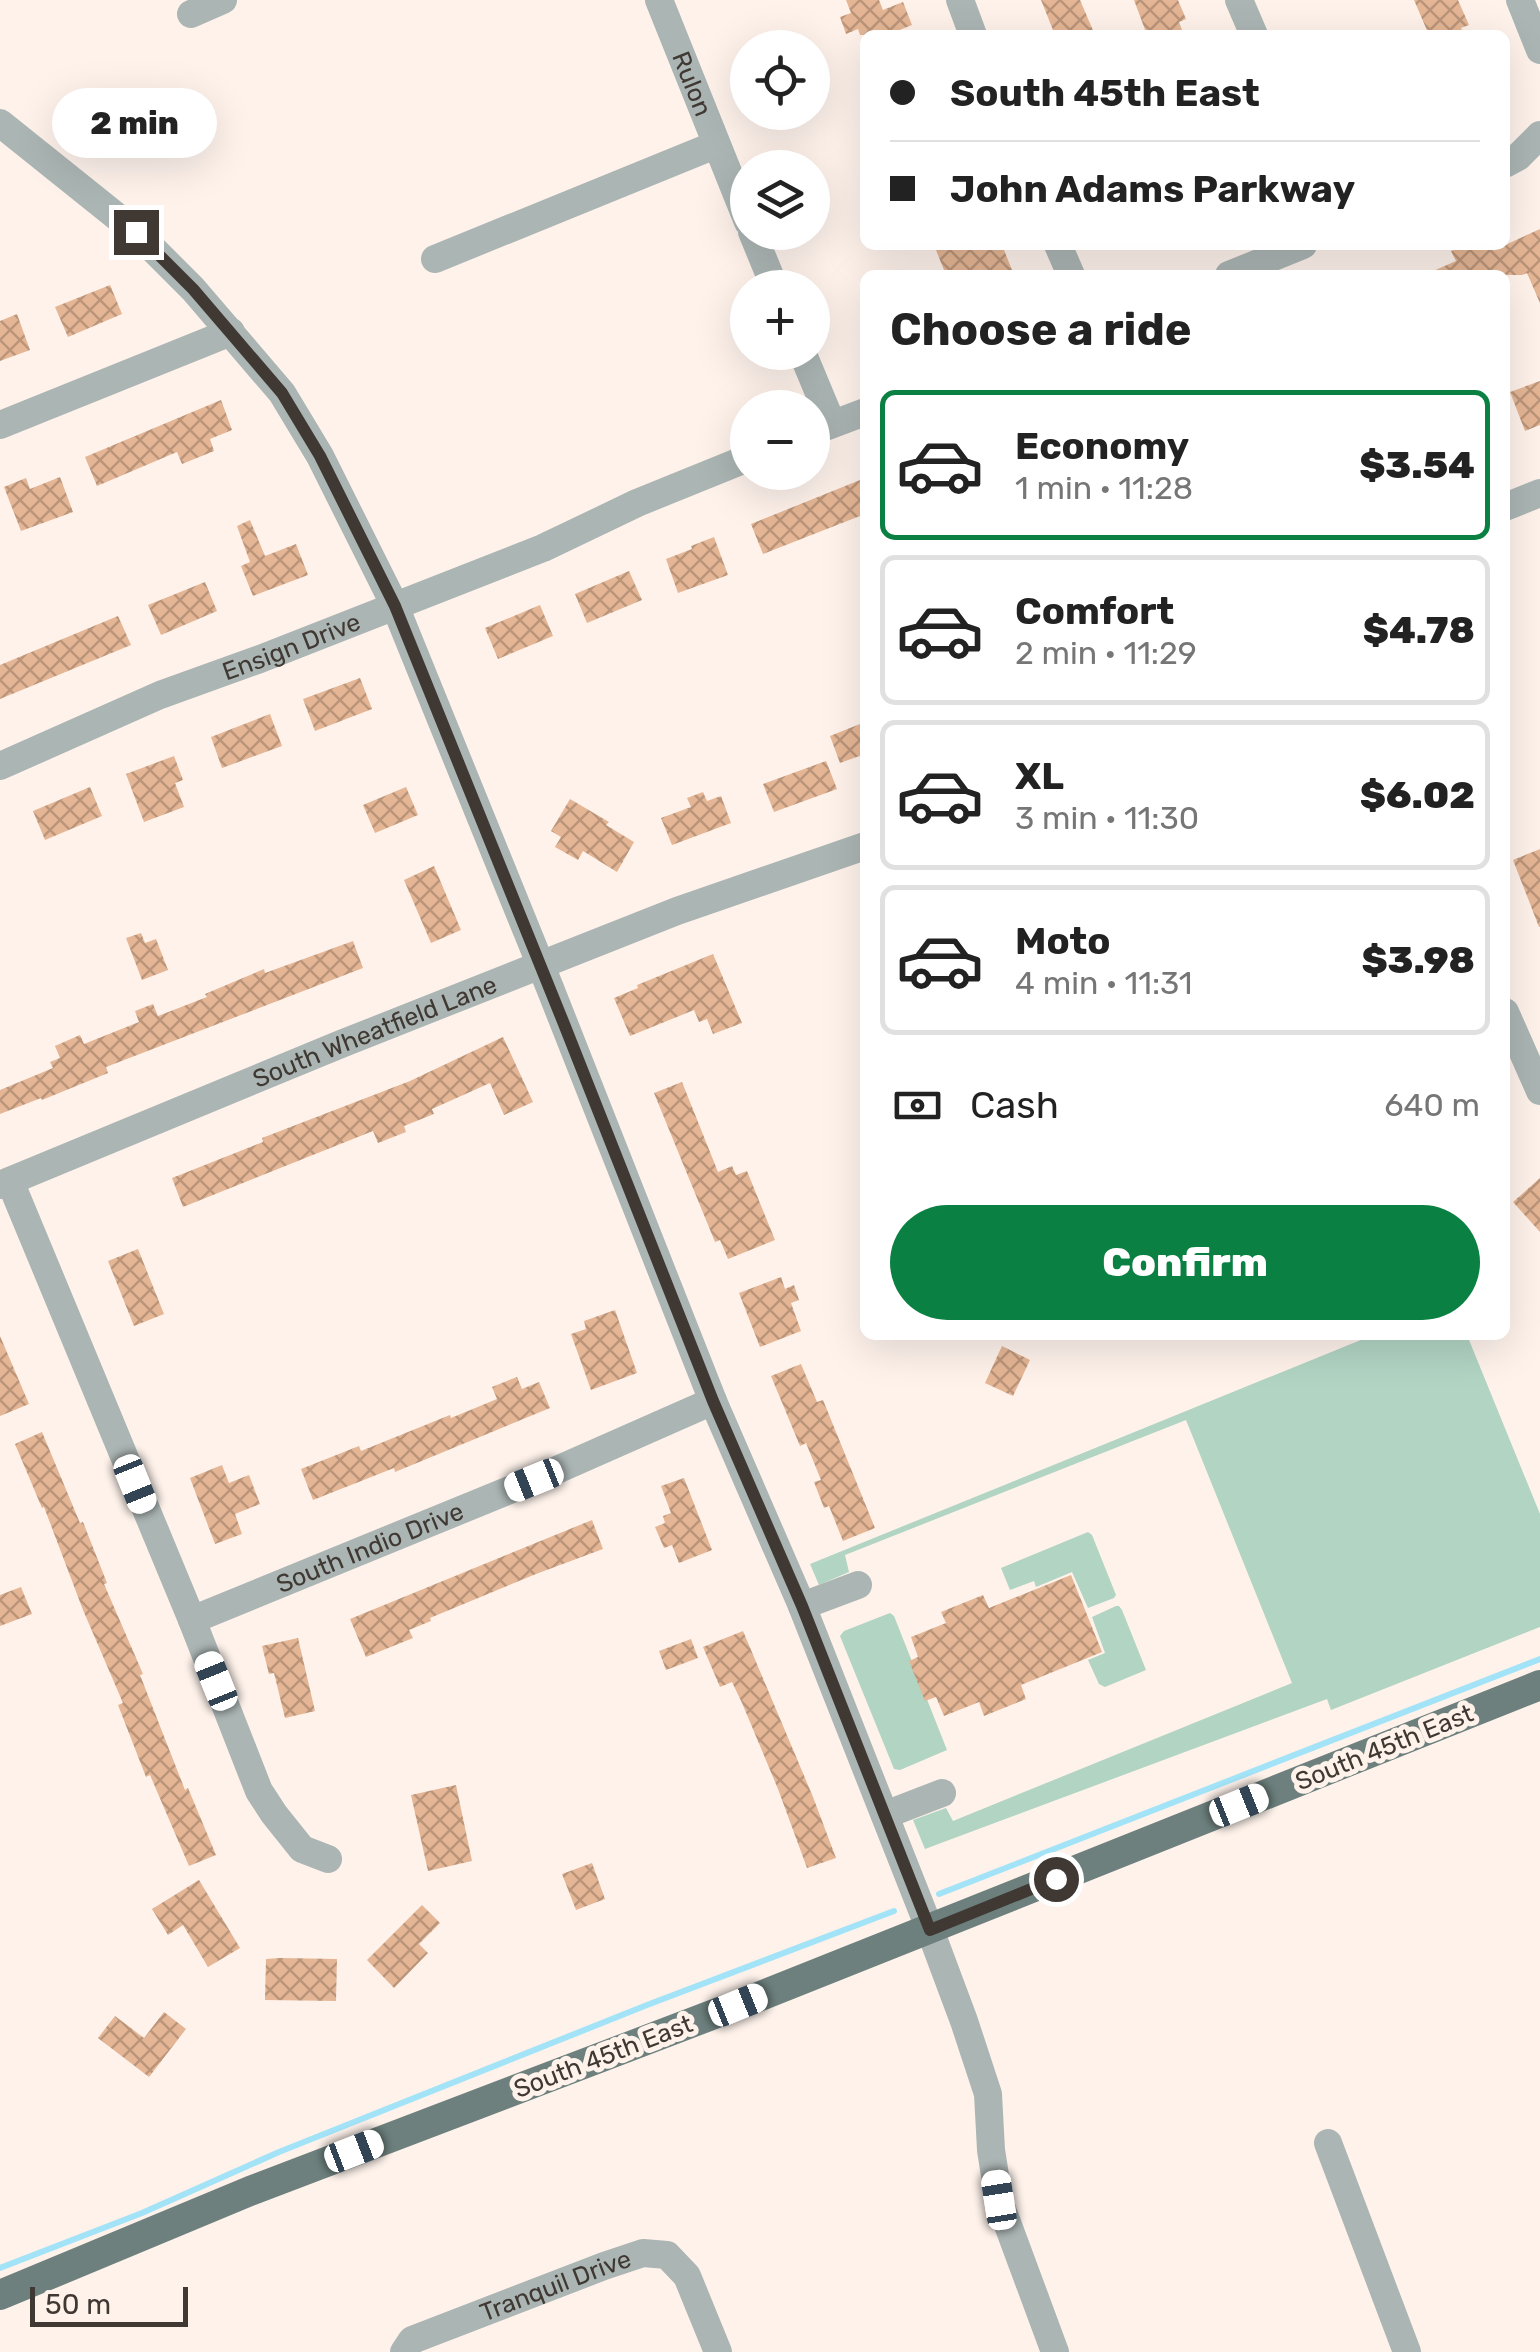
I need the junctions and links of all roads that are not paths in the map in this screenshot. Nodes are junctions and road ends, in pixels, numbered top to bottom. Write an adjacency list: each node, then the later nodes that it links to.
1 (223, 0): 6 (street)
2 (659, 0): 12 (street, Rulon)
3 (960, 0): 7 (street)
4 (1240, 0): 8 (street)
5 (1520, 0): 9 (street)
6 (190, 14)
7 (972, 30)
8 (1252, 30)
9 (1540, 50)
10 (0, 123): 18 (street)
11 (1540, 135): 13 (street)
12 (715, 145): 14 (street, Rulon); 16 (street)
13 (1510, 162)
14 (730, 180)
15 (1291, 250): 17 (street)
16 (435, 259)
17 (1241, 270)
18 (231, 332): 20 (street); 25 (street)
19 (860, 414): 21 (street)
20 (0, 425)
21 (830, 425)
22 (730, 465): 25 (street, Ensign Drive)
23 (1540, 492): 24 (street)
24 (1510, 505)
25 (395, 606): 26 (street, Ensign Drive); 28 (street)
26 (0, 766)
27 (860, 848): 28 (street, South Wheatfield Lane)
28 (541, 965): 31 (street, South Wheatfield Lane); 32 (street)
29 (1510, 1023): 30 (street)
30 (1540, 1091)
31 (5, 1183): 35 (street)
32 (713, 1401): 34 (street); 35 (street, South Indio Drive)
33 (858, 1585): 34 (street)
34 (802, 1606): 38 (street)
35 (192, 1620): 39 (street)
36 (1540, 1685): 40 (main road, South 45th East)
37 (942, 1793): 38 (street)
38 (885, 1815): 40 (street)
39 (328, 1859)
40 (930, 1930): 42 (main road, South 45th East); 45 (street)
41 (1328, 2143): 46 (street)
42 (0, 2295)
43 (404, 2352): 44 (street, Tranquil Drive)
44 (718, 2352)
45 (1055, 2352)
46 (1407, 2352)

